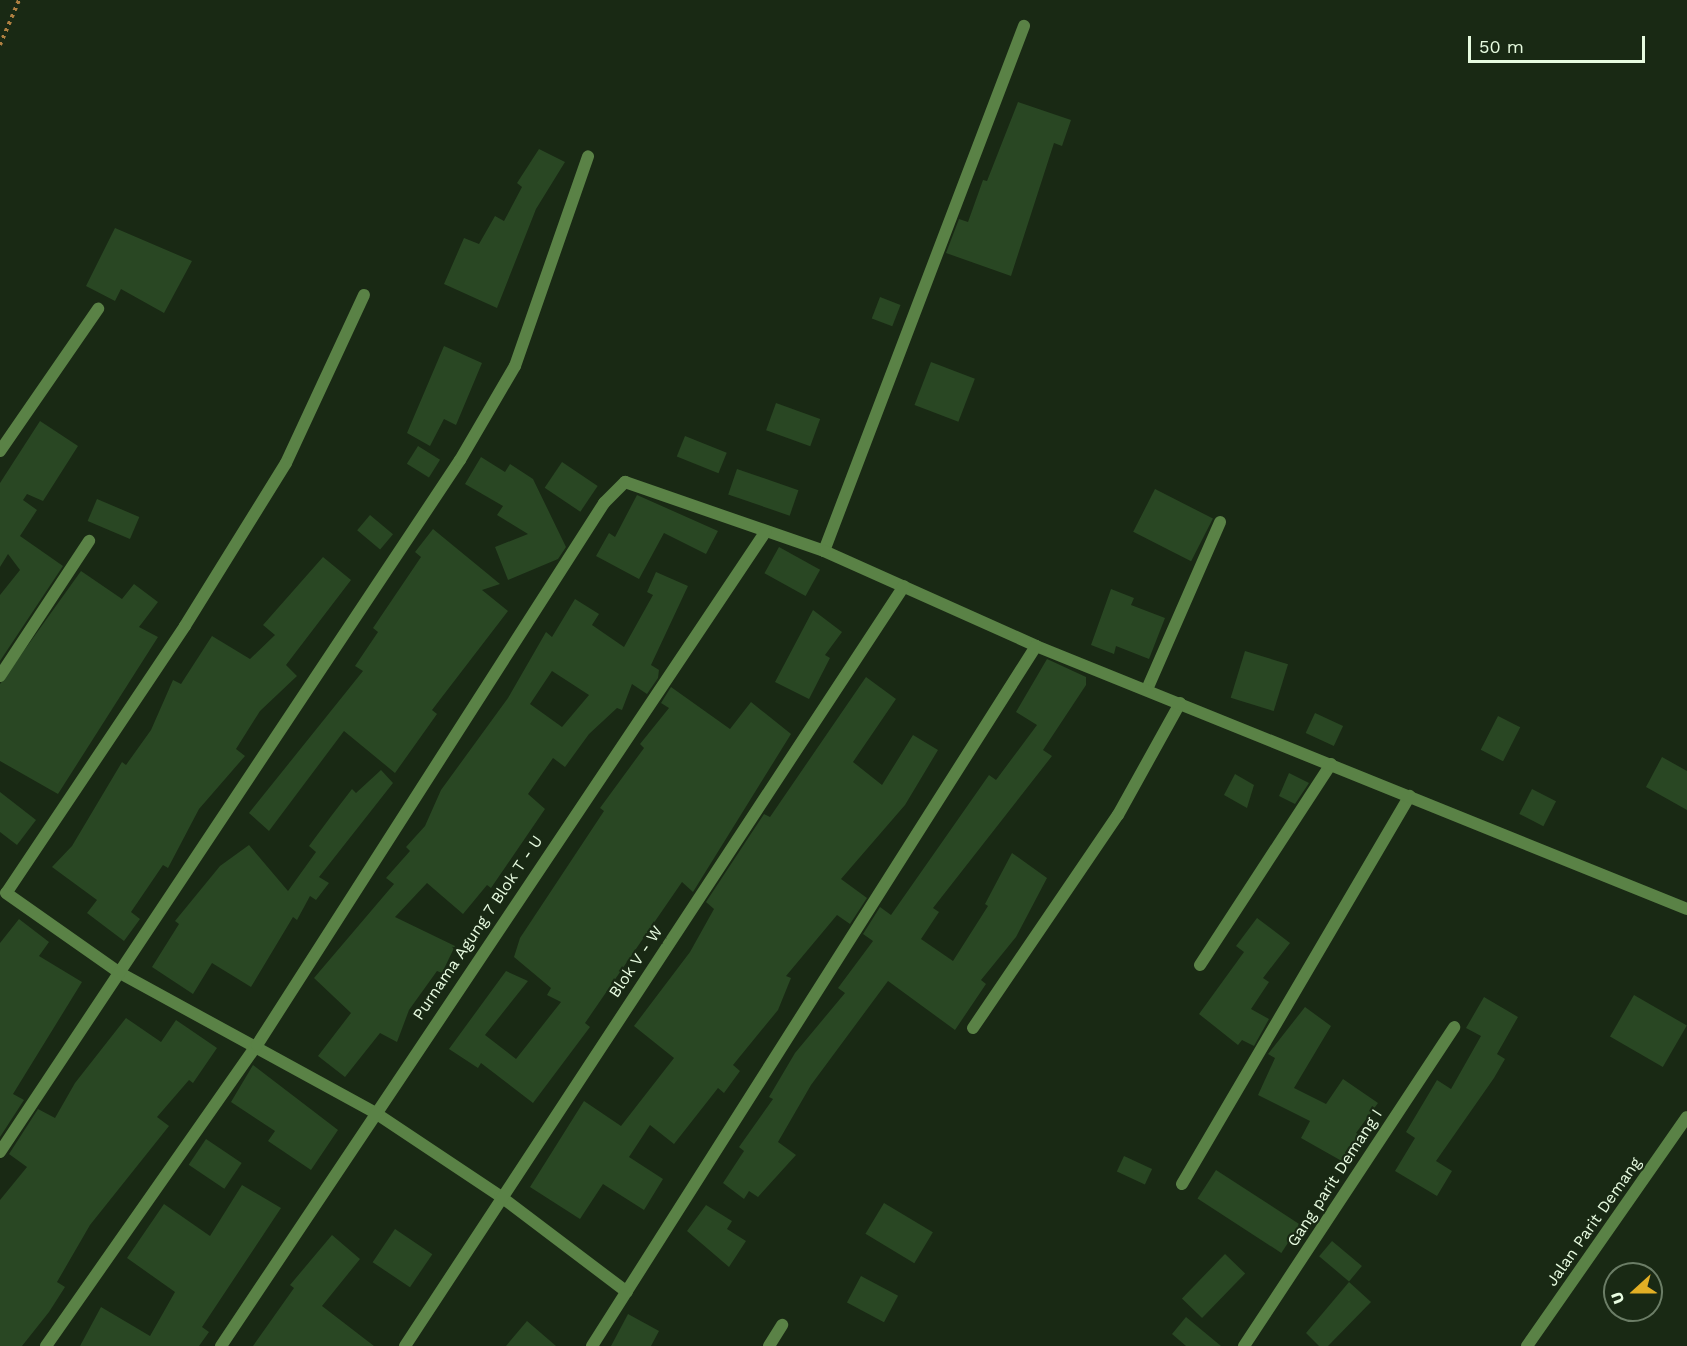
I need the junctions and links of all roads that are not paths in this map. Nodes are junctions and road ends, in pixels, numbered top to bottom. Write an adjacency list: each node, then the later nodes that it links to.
1 (1024, 26): 9 (street)
2 (588, 156): 20 (street)
3 (364, 295): 17 (street)
4 (98, 309): 5 (street)
5 (0, 451)
6 (1220, 522): 13 (street)
7 (766, 531): 9 (street); 23 (street); 24 (street, Purnama Agung 7 Blok T - U)
8 (89, 541): 12 (street)
9 (824, 550): 10 (street)
10 (904, 586): 11 (street); 28 (street, Blok V - W)
11 (1036, 646): 13 (street); 29 (street)
12 (0, 676)
13 (1148, 687): 14 (street)
14 (1180, 703): 15 (street); 22 (street)
15 (1331, 764): 16 (street); 19 (street)
16 (1410, 796): 18 (street); 27 (street)
17 (3, 898): 20 (street)
18 (1687, 909)
19 (1200, 965)
20 (120, 973): 23 (street); 26 (street)
21 (1454, 1027): 36 (street, Gang parit Demang I)
22 (974, 1028)
23 (257, 1045): 24 (street); 31 (street)
24 (374, 1112): 28 (street); 32 (street, Purnama Agung 7 Blok T - U)
25 (1687, 1117): 37 (street, Jalan Parit Demang)
26 (0, 1152)
27 (1182, 1184)
28 (500, 1196): 29 (street); 33 (street, Blok V - W)
29 (627, 1292): 34 (street)
30 (782, 1325): 35 (street)
31 (46, 1346)
32 (221, 1346)
33 (405, 1346)
34 (592, 1346)
35 (769, 1346)
36 (1244, 1346)
37 (1527, 1346)

